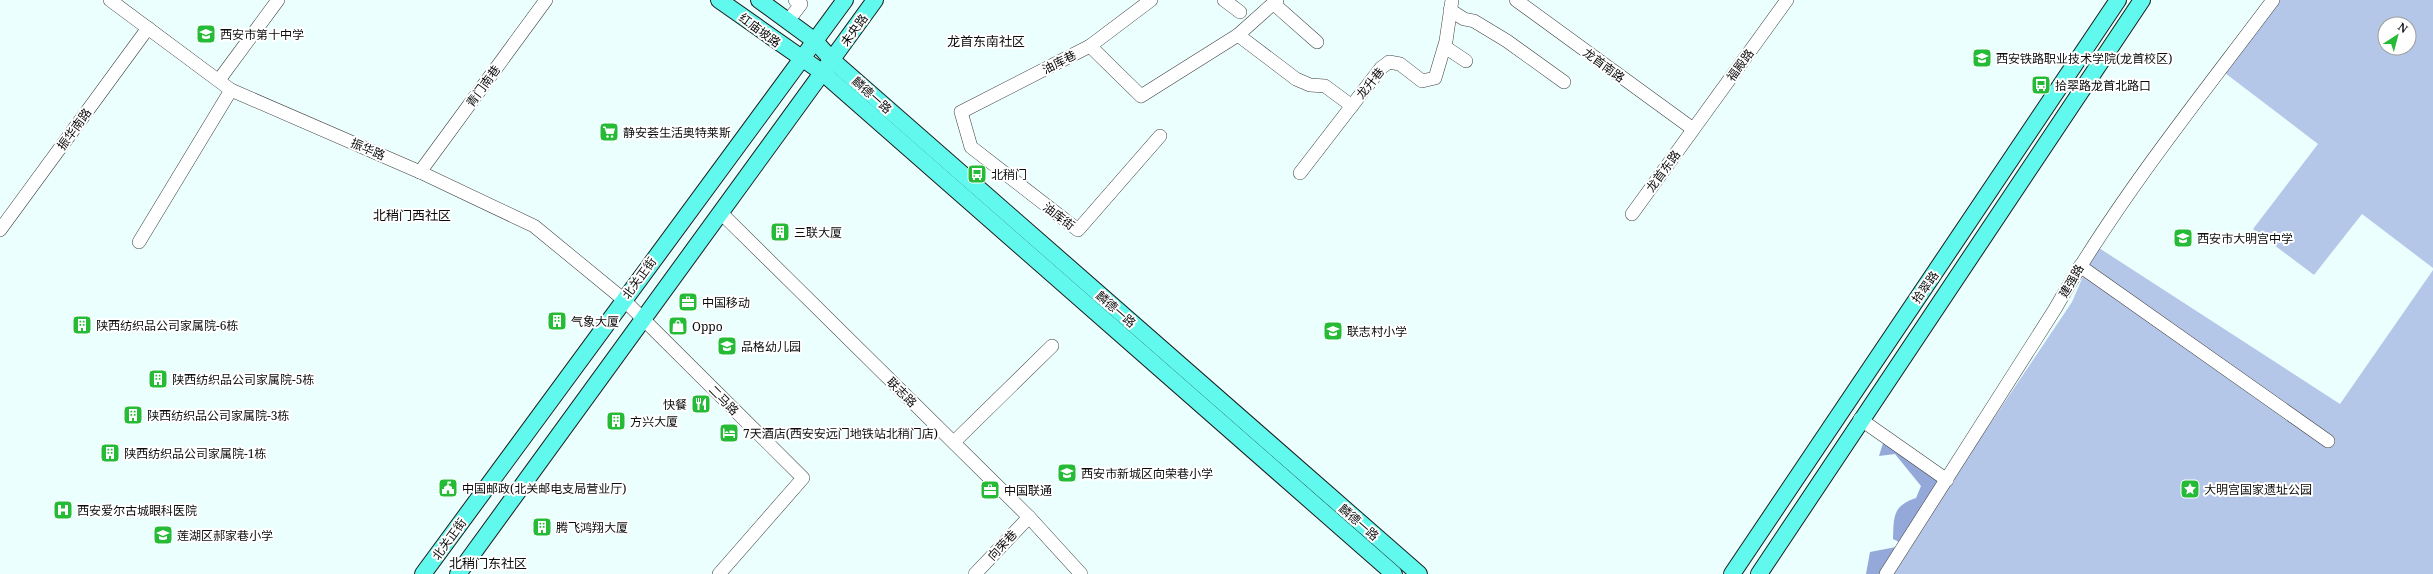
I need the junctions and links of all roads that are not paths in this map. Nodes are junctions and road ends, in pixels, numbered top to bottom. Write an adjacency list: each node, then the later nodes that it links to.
1 (110, 0): 20 (street, 振华路)
2 (278, 0): 30 (street)
3 (546, 0): 37 (street, 青门南巷)
4 (719, 0): 26 (main road, 红庙坡路)
5 (759, 0): 19 (main road, 红庙坡路)
6 (795, 0): 19 (street)
7 (845, 0): 22 (main road, 未央路)
8 (875, 0): 27 (main road, 未央路)
9 (1151, 0): 24 (street, 油库巷)
10 (1224, 0): 18 (street)
11 (1516, 0): 35 (street, 龙首南路)
12 (1787, 0): 35 (street, 福殿路)
13 (2118, 0): 59 (main road, 拾翠路)
14 (2142, 0): 47 (main road, 拾翠路)
15 (2273, 0): 43 (street, 建强路)
16 (1276, 2): 21 (street); 23 (street)
17 (1451, 5): 25 (street, 龙升巷); 31 (street)
18 (1240, 12)
19 (788, 21): 22 (main road, 红庙坡路)
20 (148, 28): 30 (street, 振华路); 41 (street, 振华南路)
21 (1238, 35): 24 (street); 33 (street)
22 (815, 41): 26 (main road, 北关正街); 27 (main road, 麟德一路)
23 (1317, 42)
24 (1090, 46): 34 (street, 油库巷)
25 (1445, 47): 28 (street); 33 (street, 龙升巷)
26 (802, 59): 29 (main road, 麟德一路); 44 (main road, 北关正街)
27 (832, 60): 29 (main road); 58 (main road, 麟德一路)
28 (1466, 61)
29 (823, 73): 39 (main road); 57 (main road, 麟德一路)
30 (219, 80): 32 (street, 振华路)
31 (1564, 82)
32 (231, 90): 37 (street, 振华路); 42 (street)
33 (1352, 106): 38 (street, 龙升巷)
34 (961, 112): 36 (street, 油库街)
35 (1693, 129): 40 (street, 龙首东路)
36 (1160, 136)
37 (420, 172): 44 (street, 振华路)
38 (1300, 172)
39 (720, 212): 45 (main road); 49 (street, 联志路)
40 (1632, 214)
41 (0, 230)
42 (139, 242)
43 (2080, 266): 48 (street); 50 (street, 建强路)
44 (623, 299): 45 (street, 二马路); 52 (main road, 北关正街)
45 (642, 318): 53 (main road); 54 (street, 二马路)
46 (1052, 346): 49 (street)
47 (1860, 419): 50 (street); 60 (main road, 拾翠路)
48 (2328, 441)
49 (954, 442): 51 (street, 联志路)
50 (1948, 480): 61 (street, 建强路)
51 (1029, 517): 55 (street, 向荣巷); 56 (street, 联志路)
52 (423, 574)
53 (458, 574)
54 (719, 574)
55 (975, 574)
56 (1081, 574)
57 (1394, 574)
58 (1419, 574)
59 (1732, 574)
60 (1759, 574)
61 (1886, 574)

